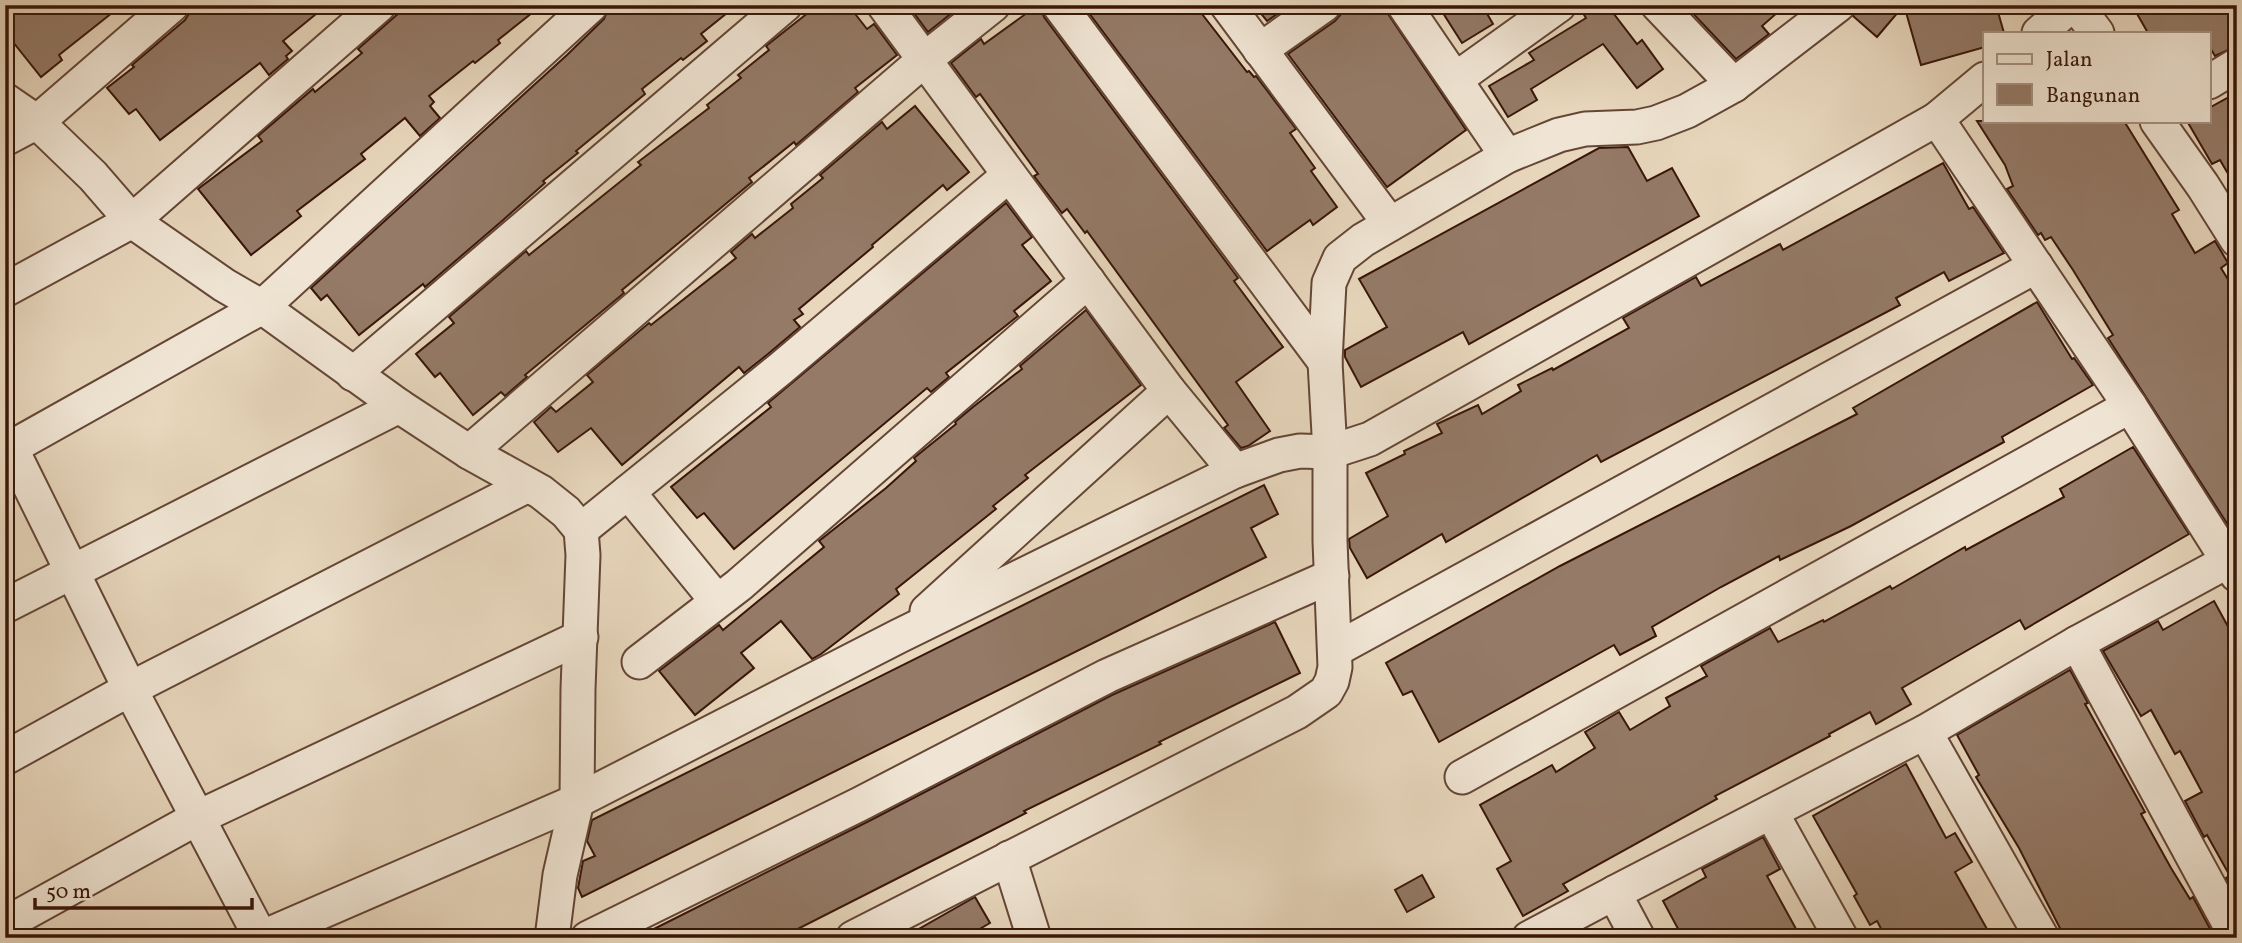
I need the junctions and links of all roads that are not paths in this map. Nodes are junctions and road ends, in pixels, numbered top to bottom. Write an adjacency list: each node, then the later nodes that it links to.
1 (172, 5): 26 (street)
2 (379, 5): 31 (street)
3 (591, 5): 37 (street)
4 (785, 5): 39 (street)
5 (884, 5): 18 (street)
6 (993, 5): 18 (street)
7 (1059, 5): 38 (street)
8 (1227, 5): 17 (street)
9 (1324, 5): 17 (street)
10 (1404, 5): 20 (street)
11 (1559, 5): 20 (street)
12 (1658, 5): 23 (street)
13 (1838, 5): 23 (street)
14 (2074, 5): 15 (street); 16 (street)
15 (2040, 32)
16 (2096, 32)
17 (1260, 50): 32 (street)
18 (924, 60): 30 (street); 44 (street)
19 (2237, 65): 22 (street)
20 (1456, 79): 29 (street)
21 (1983, 81): 25 (street)
22 (2210, 81)
23 (1734, 85): 29 (street)
24 (5, 100): 26 (street)
25 (1937, 119): 34 (street); 45 (street)
26 (37, 122): 28 (street); 31 (street)
27 (2158, 122): 33 (street)
28 (5, 139)
29 (1507, 156): 32 (street)
30 (1009, 175): 35 (street); 48 (street)
31 (132, 221): 36 (street); 37 (street)
32 (1390, 223): 38 (street)
33 (2237, 240)
34 (2036, 266): 42 (street); 58 (street)
35 (1088, 281): 40 (street); 53 (street)
36 (5, 290)
37 (262, 307): 39 (street); 43 (street)
38 (1325, 362): 45 (street)
39 (353, 374): 41 (street)
40 (1169, 391): 46 (street); 55 (street)
41 (399, 406): 44 (street); 51 (street)
42 (2130, 406): 50 (street); 63 (street)
43 (8, 449): 51 (street)
44 (469, 452): 47 (street)
45 (1330, 452): 46 (street); 52 (street)
46 (1235, 471): 55 (street)
47 (528, 485): 49 (street); 60 (street)
48 (628, 492): 49 (street); 53 (street)
49 (581, 530): 56 (street)
50 (2232, 568): 57 (street)
51 (72, 572): 54 (street); 60 (street)
52 (1332, 576): 58 (street); 72 (street)
53 (717, 601): 59 (street)
54 (5, 606)
55 (900, 636): 64 (street)
56 (581, 637): 64 (street); 66 (street)
57 (2077, 643): 61 (street); 79 (street)
58 (1335, 650): 67 (street)
59 (639, 662)
60 (130, 688): 62 (street); 66 (street)
61 (1924, 732): 65 (street); 78 (street)
62 (5, 758)
63 (1462, 777)
64 (577, 801): 70 (street); 71 (street)
65 (1771, 812): 68 (street); 77 (street)
66 (199, 817): 69 (street); 70 (street)
67 (1009, 858): 73 (street); 74 (street)
68 (1614, 893): 75 (street); 76 (street)
69 (5, 924)
70 (261, 938)
71 (552, 938)
72 (588, 938)
73 (853, 938)
74 (1034, 938)
75 (1529, 938)
76 (1638, 938)
77 (1841, 938)
78 (2042, 938)
79 (2237, 938)

